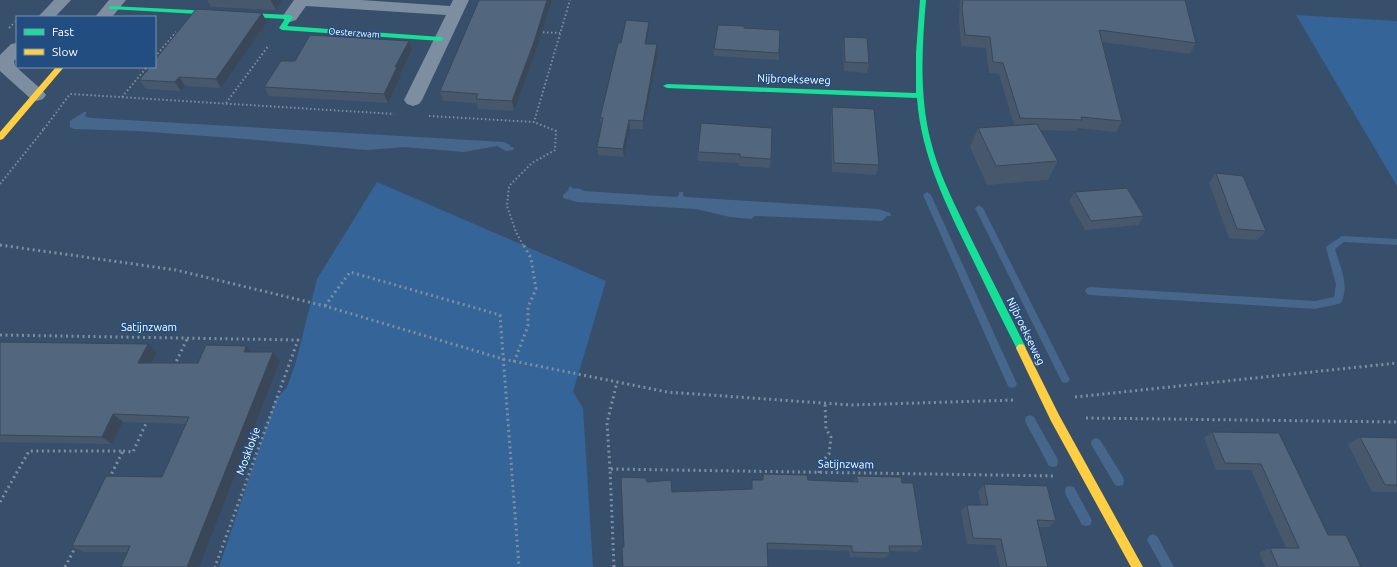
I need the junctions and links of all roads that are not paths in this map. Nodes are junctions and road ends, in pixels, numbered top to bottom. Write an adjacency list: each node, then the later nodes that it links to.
1 (63, 0): 5 (street)
2 (923, 0): 12 (street, Nijbroekseweg)
3 (458, 5): 6 (street); 7 (street)
4 (111, 8): 6 (street, Oesterzwam)
5 (47, 16)
6 (286, 22): 7 (street, Oesterzwam)
7 (441, 39): 13 (street)
8 (16, 49): 11 (street)
9 (59, 68): 11 (street)
10 (667, 86): 12 (street, Nijbroekseweg)
11 (36, 95): 14 (street)
12 (920, 96): 15 (street, Nijbroekseweg)
13 (413, 100)
14 (0, 137)
15 (1137, 567)

